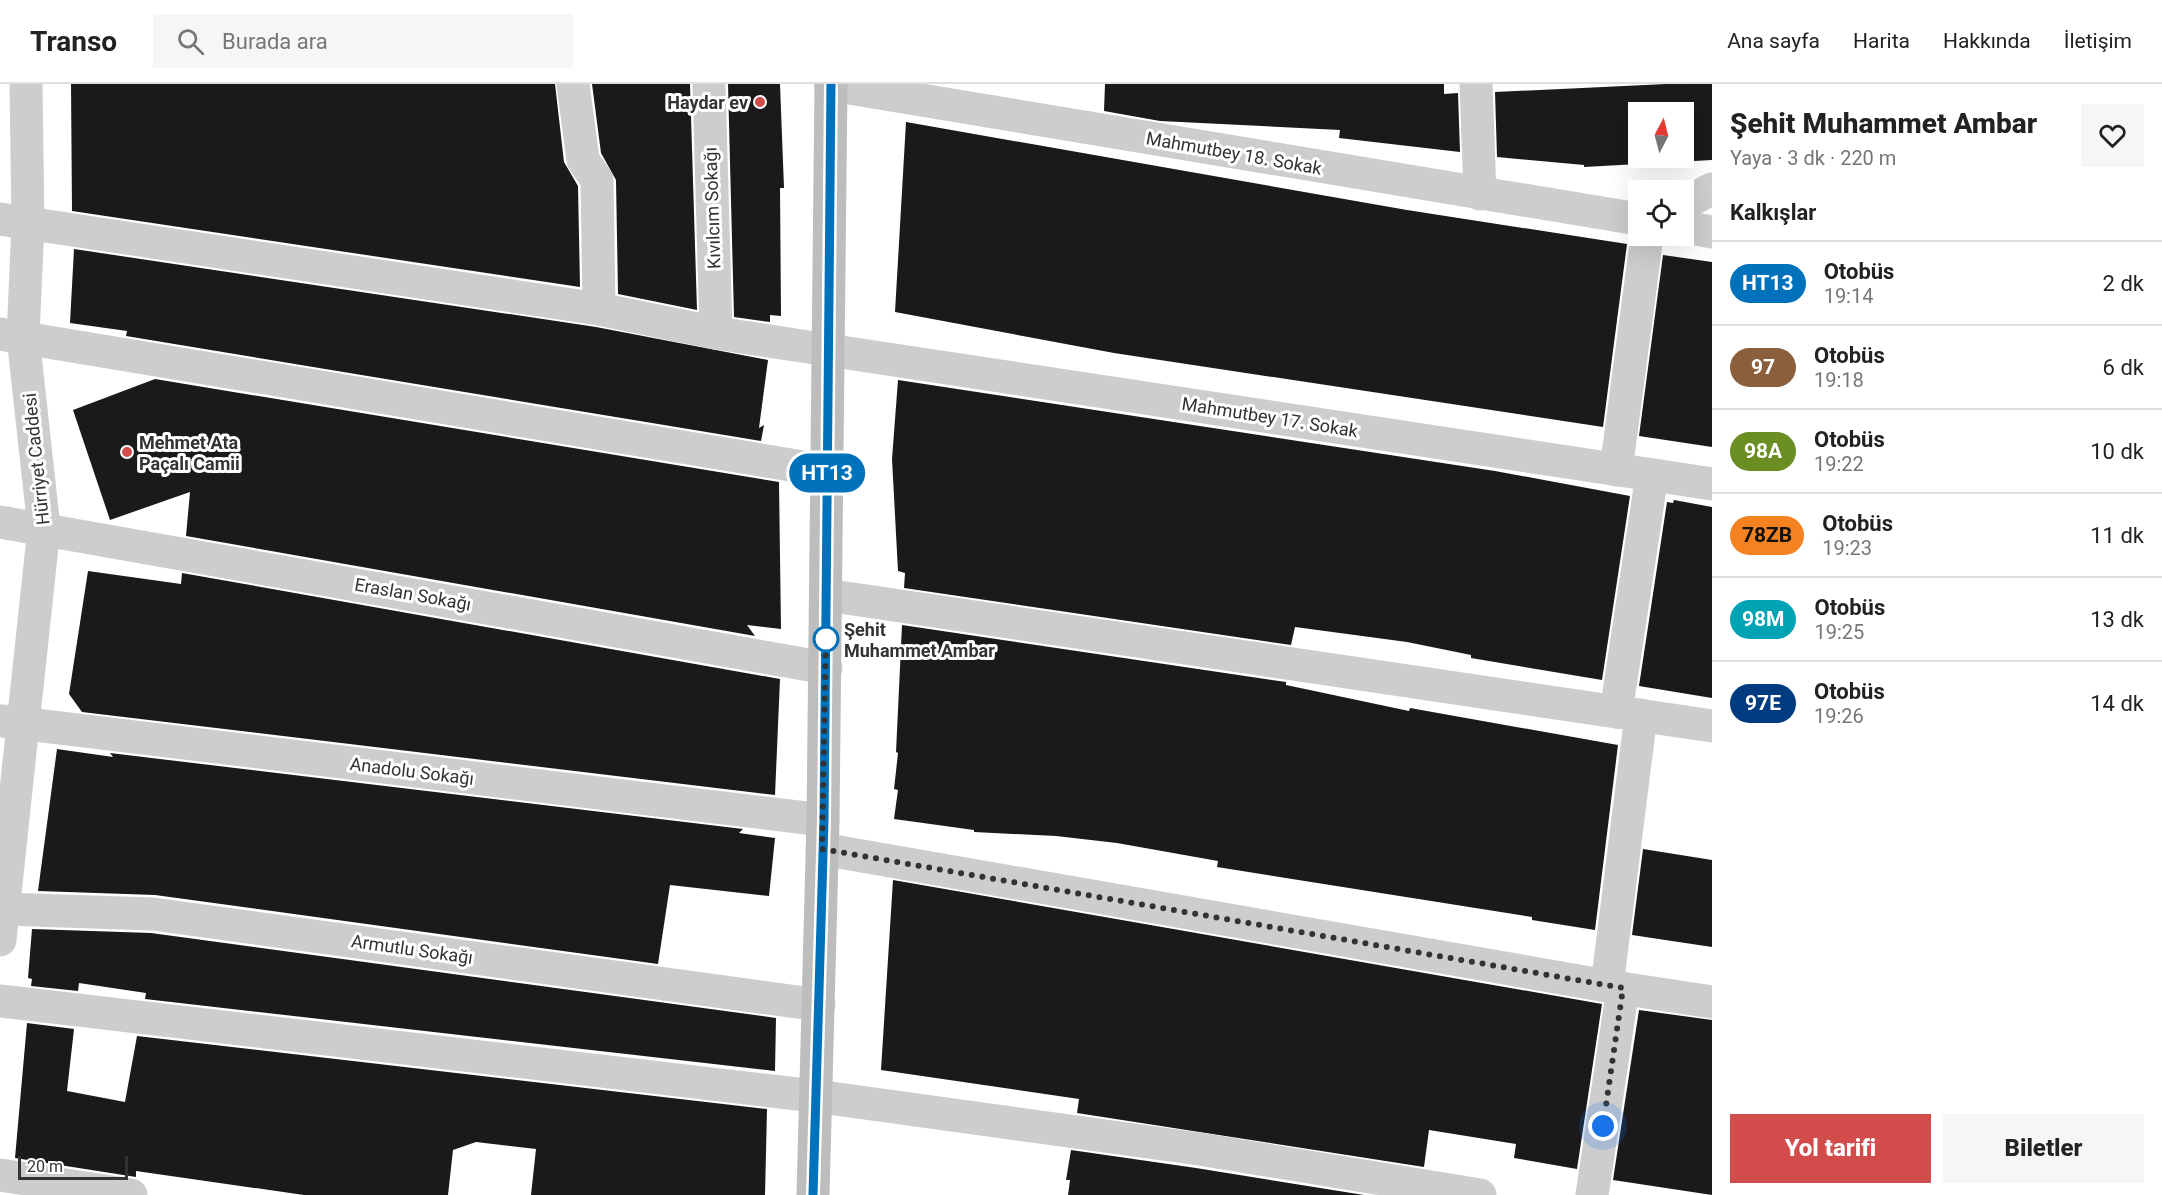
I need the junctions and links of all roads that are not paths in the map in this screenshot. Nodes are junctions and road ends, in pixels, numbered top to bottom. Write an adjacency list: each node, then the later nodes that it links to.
1 (26, 84): 10 (street, Hürriyet Caddesi)
2 (573, 84): 14 (street)
3 (708, 84): 15 (street, Kıvılcım Sokağı)
4 (1476, 84): 7 (street)
5 (831, 85): 7 (street, Mahmutbey 18. Sokak); 17 (main road)
6 (1712, 189): 8 (street)
7 (1480, 194): 9 (street, Mahmutbey 18. Sokak)
8 (1694, 198)
9 (1628, 217)
10 (14, 221): 14 (street, Mahmutbey 17. Sokak); 16 (street, Hürriyet Caddesi)
11 (1694, 229): 12 (street)
12 (1712, 232)
13 (1646, 246): 18 (street)
14 (599, 309): 15 (street, Mahmutbey 17. Sokak)
15 (716, 333): 17 (street, Mahmutbey 17. Sokak)
16 (12, 335): 19 (street); 23 (street, Hürriyet Caddesi)
17 (828, 350): 18 (street, Mahmutbey 17. Sokak); 19 (main road)
18 (1616, 470): 20 (street, Mahmutbey 17. Sokak)
19 (827, 471): 24 (main road)
20 (1652, 475): 21 (street, Mahmutbey 17. Sokak); 26 (street)
21 (1712, 484)
22 (0, 522): 23 (street, Eraslan Sokağı)
23 (44, 528): 25 (street, Eraslan Sokağı); 27 (street, Hürriyet Caddesi)
24 (826, 594): 25 (main road); 26 (street)
25 (825, 668): 29 (main road)
26 (1628, 713): 28 (street); 31 (street)
27 (11, 723): 29 (street, Anadolu Sokağı); 30 (street, Hürriyet Caddesi)
28 (1712, 726)
29 (823, 835): 31 (street, Anadolu Sokağı); 34 (main road)
30 (2, 924): 34 (street, Armutlu Sokağı)
31 (1615, 987): 33 (street, Anadolu Sokağı); 40 (street)
32 (0, 1001): 35 (street)
33 (1712, 1002)
34 (819, 1005): 35 (main road)
35 (815, 1096): 38 (main road); 39 (street)
36 (0, 1175): 37 (street)
37 (131, 1195)
38 (813, 1195)
39 (1480, 1195)
40 (1592, 1195)

